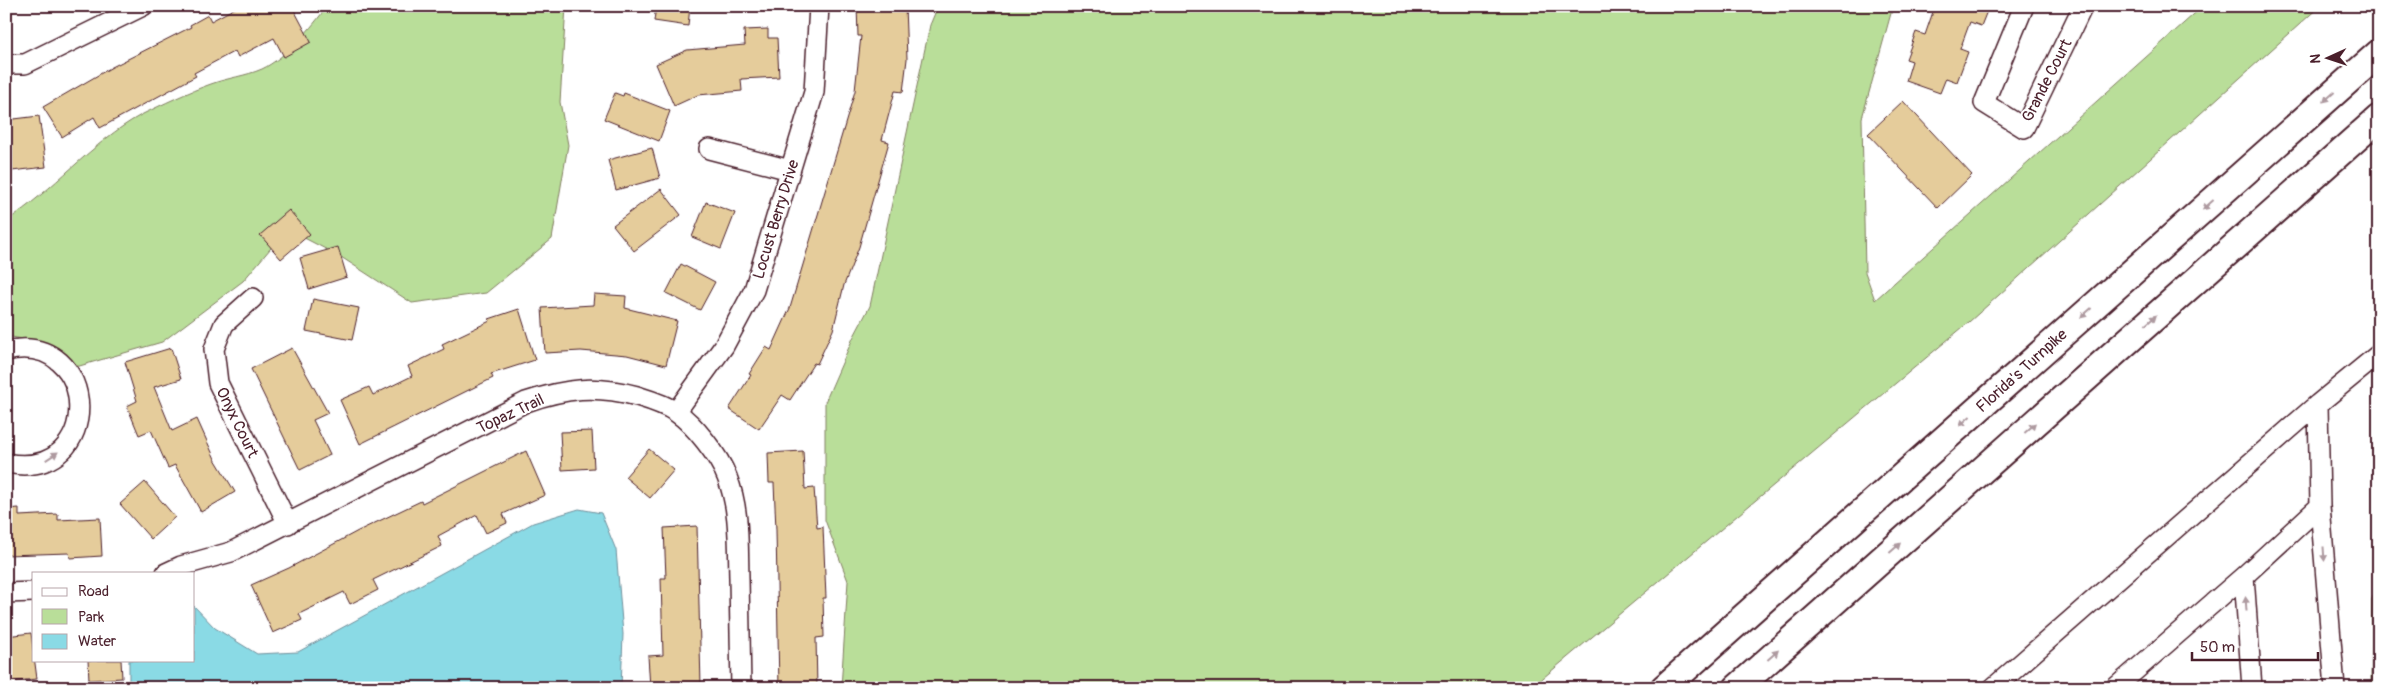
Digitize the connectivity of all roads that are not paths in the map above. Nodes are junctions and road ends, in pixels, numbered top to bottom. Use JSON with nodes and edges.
{"nodes":[{"id":1,"x":143,"y":6,"type":"edge"},
{"id":2,"x":819,"y":6,"type":"edge"},
{"id":3,"x":2024,"y":6,"type":"edge"},
{"id":4,"x":2083,"y":6,"type":"edge"},
{"id":5,"x":2379,"y":53,"type":"edge"},
{"id":6,"x":6,"y":64,"type":"edge"},
{"id":7,"x":2379,"y":118,"type":"edge"},
{"id":8,"x":709,"y":149,"type":"dead end"},
{"id":9,"x":790,"y":170,"type":"junction"},
{"id":10,"x":253,"y":298,"type":"dead end"},
{"id":11,"x":6,"y":351,"type":"edge"},
{"id":12,"x":2379,"y":354,"type":"edge"},
{"id":13,"x":2318,"y":404,"type":"junction"},
{"id":14,"x":676,"y":412,"type":"junction"},
{"id":15,"x":6,"y":463,"type":"edge"},
{"id":16,"x":2320,"y":506,"type":"junction"},
{"id":17,"x":288,"y":524,"type":"junction"},
{"id":18,"x":168,"y":572,"type":"edge"},
{"id":19,"x":2244,"y":576,"type":"junction"},
{"id":20,"x":32,"y":592,"type":"edge"},
{"id":21,"x":6,"y":593,"type":"edge"},
{"id":22,"x":741,"y":688,"type":"edge"},
{"id":23,"x":1664,"y":688,"type":"edge"},
{"id":24,"x":1737,"y":688,"type":"edge"},
{"id":25,"x":1993,"y":688,"type":"edge"},
{"id":26,"x":2115,"y":688,"type":"edge"},
{"id":27,"x":2252,"y":688,"type":"edge"},
{"id":28,"x":2334,"y":688,"type":"edge"}],
"edges":[{"from":1,"to":6,"type":"street"},
{"from":2,"to":9,"type":"street","name":"Locust Berry Drive"},
{"from":3,"to":4,"type":"street","name":"Grande Court"},
{"from":5,"to":23,"type":"highway","name":"Florida's Turnpike","one_way":true},
{"from":24,"to":7,"type":"highway","one_way":true},
{"from":8,"to":9,"type":"street"},
{"from":9,"to":14,"type":"street","name":"Locust Berry Drive"},
{"from":10,"to":17,"type":"street","name":"Onyx Court"},
{"from":15,"to":11,"type":"street","one_way":true},
{"from":12,"to":13,"type":"street"},
{"from":13,"to":16,"type":"street"},
{"from":13,"to":25,"type":"street"},
{"from":14,"to":17,"type":"street","name":"Topaz Trail"},
{"from":14,"to":22,"type":"street","name":"Topaz Trail"},
{"from":16,"to":19,"type":"street"},
{"from":16,"to":28,"type":"street","one_way":true},
{"from":17,"to":18,"type":"street","name":"Topaz Trail"},
{"from":19,"to":26,"type":"street"},
{"from":27,"to":19,"type":"street","one_way":true},
{"from":20,"to":21,"type":"street"}]}
